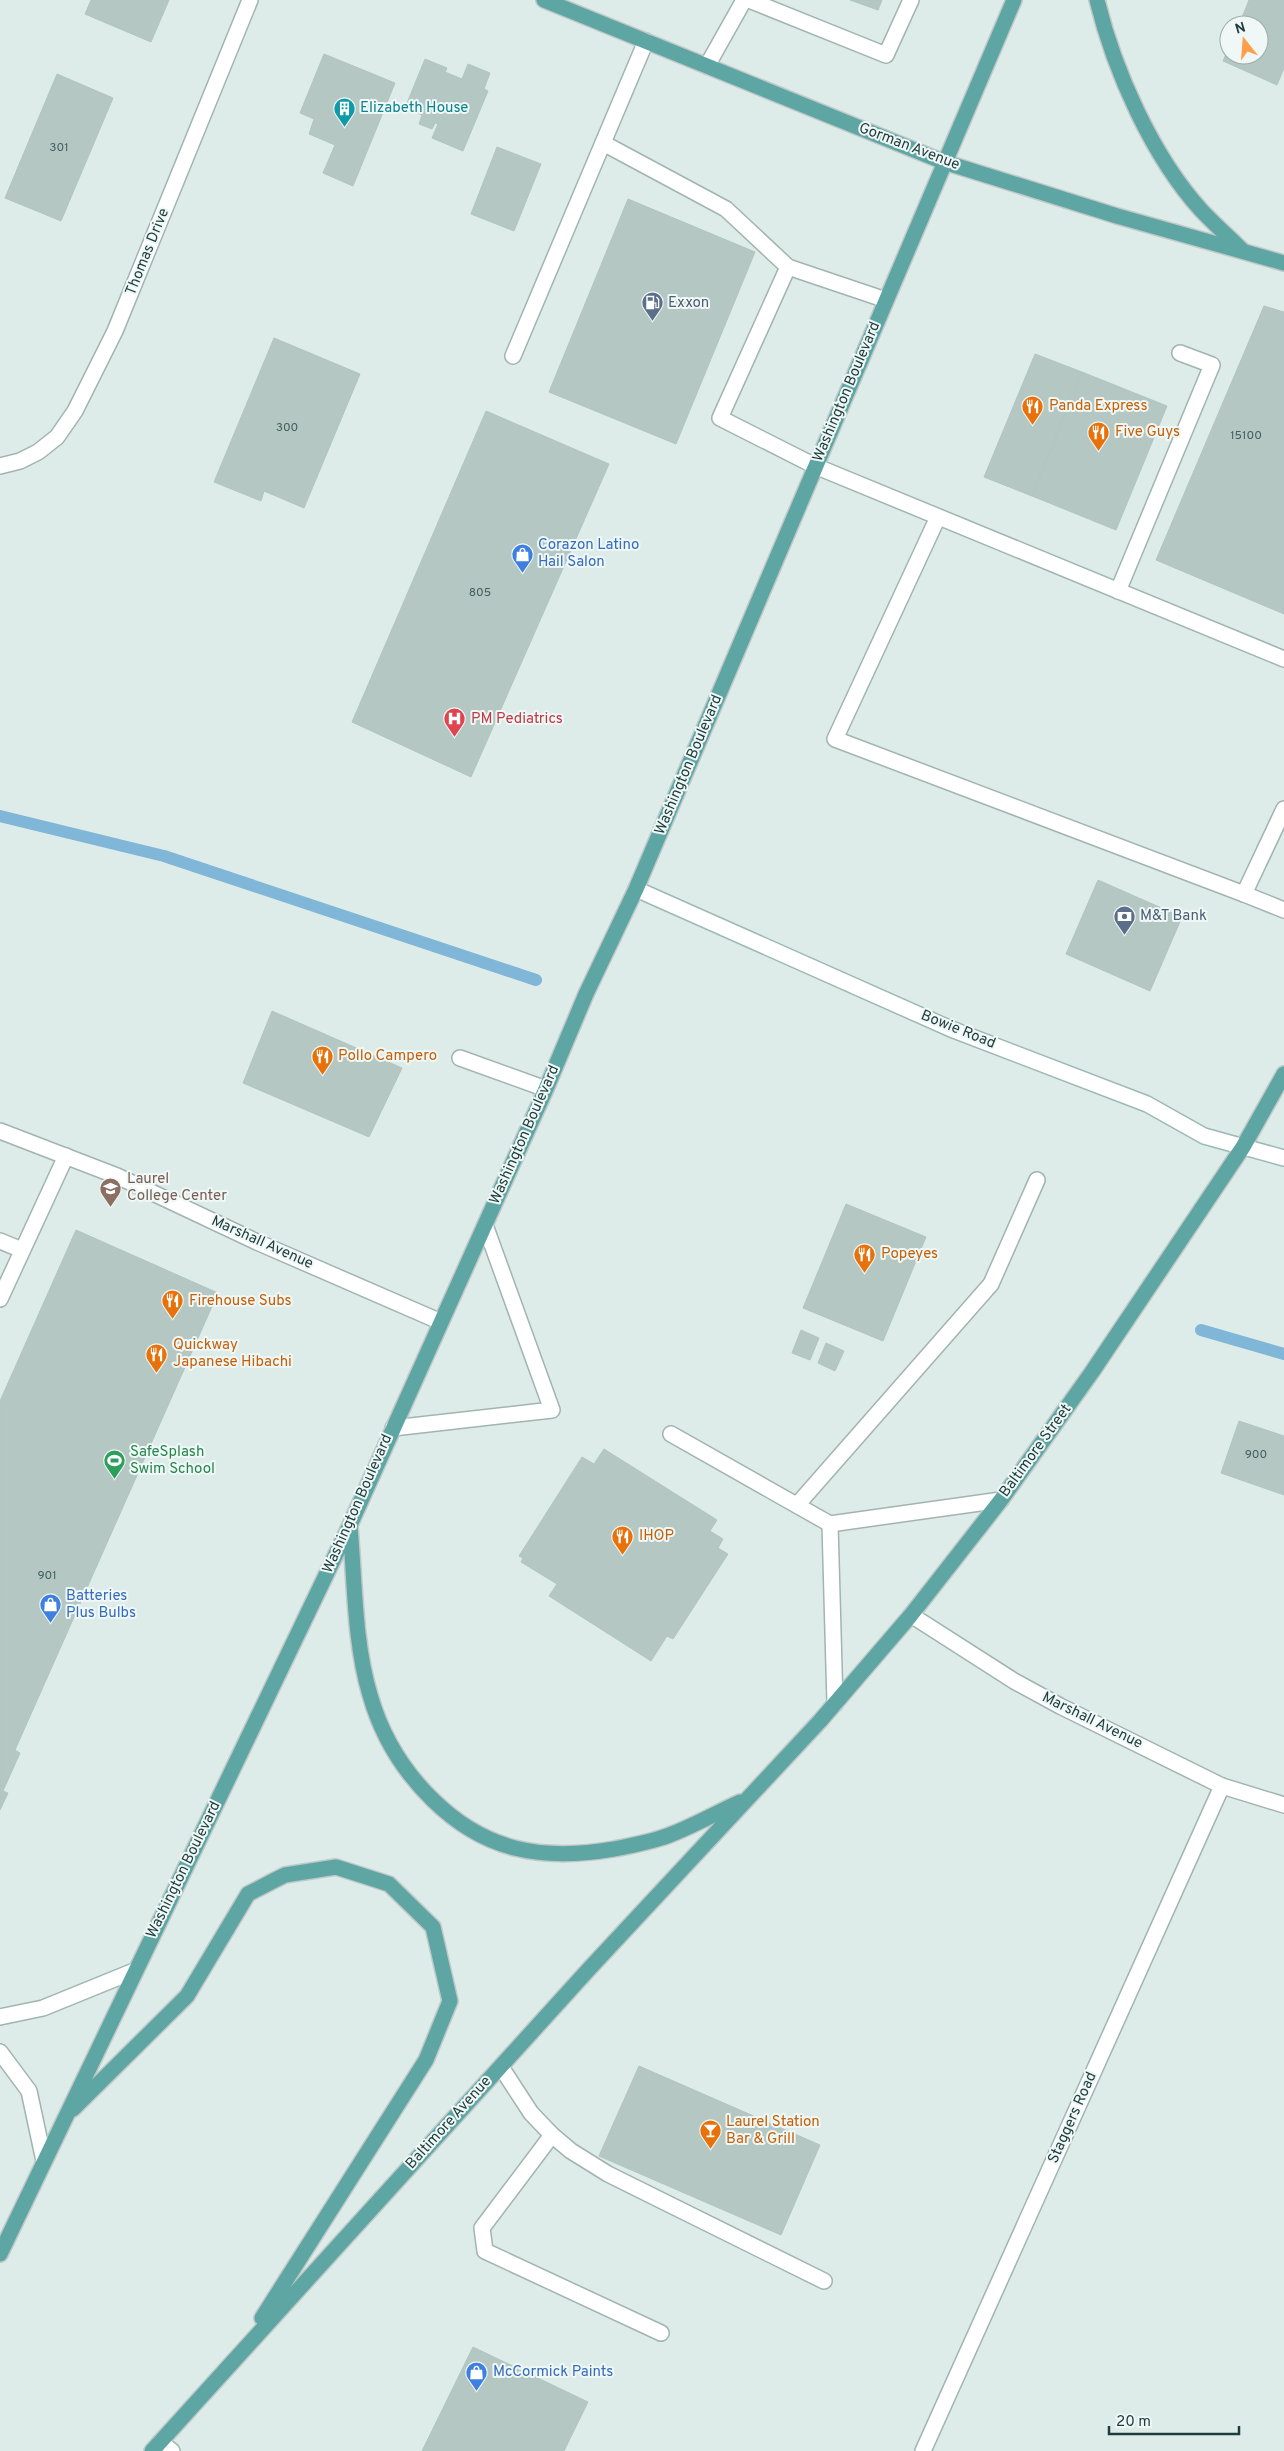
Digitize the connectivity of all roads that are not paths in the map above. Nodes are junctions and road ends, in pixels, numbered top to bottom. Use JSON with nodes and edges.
{"nodes":[{"id":1,"x":250,"y":0,"type":"edge"},
{"id":2,"x":544,"y":0,"type":"edge"},
{"id":3,"x":744,"y":0,"type":"edge"},
{"id":4,"x":749,"y":0,"type":"edge"},
{"id":5,"x":911,"y":0,"type":"edge"},
{"id":6,"x":1014,"y":0,"type":"edge"},
{"id":7,"x":1097,"y":0,"type":"edge"},
{"id":8,"x":646,"y":41,"type":"junction"},
{"id":9,"x":707,"y":66,"type":"junction"},
{"id":10,"x":603,"y":143,"type":"junction"},
{"id":11,"x":944,"y":162,"type":"junction"},
{"id":12,"x":1244,"y":251,"type":"junction"},
{"id":13,"x":1284,"y":263,"type":"edge"},
{"id":14,"x":788,"y":267,"type":"junction"},
{"id":15,"x":886,"y":300,"type":"junction"},
{"id":16,"x":1180,"y":353,"type":"dead end"},
{"id":17,"x":513,"y":356,"type":"dead end"},
{"id":18,"x":0,"y":466,"type":"edge"},
{"id":19,"x":815,"y":466,"type":"junction"},
{"id":20,"x":938,"y":517,"type":"junction"},
{"id":21,"x":1118,"y":591,"type":"junction"},
{"id":22,"x":1284,"y":659,"type":"edge"},
{"id":23,"x":1284,"y":809,"type":"edge"},
{"id":24,"x":636,"y":889,"type":"junction"},
{"id":25,"x":1244,"y":894,"type":"junction"},
{"id":26,"x":1284,"y":910,"type":"edge"},
{"id":27,"x":460,"y":1058,"type":"dead end"},
{"id":28,"x":1284,"y":1074,"type":"edge"},
{"id":29,"x":546,"y":1089,"type":"junction"},
{"id":30,"x":0,"y":1131,"type":"edge"},
{"id":31,"x":1243,"y":1147,"type":"junction"},
{"id":32,"x":66,"y":1156,"type":"junction"},
{"id":33,"x":1284,"y":1158,"type":"edge"},
{"id":34,"x":1037,"y":1180,"type":"dead end"},
{"id":35,"x":485,"y":1225,"type":"junction"},
{"id":36,"x":0,"y":1241,"type":"edge"},
{"id":37,"x":22,"y":1250,"type":"junction"},
{"id":38,"x":0,"y":1299,"type":"edge"},
{"id":39,"x":441,"y":1322,"type":"junction"},
{"id":40,"x":393,"y":1428,"type":"junction"},
{"id":41,"x":670,"y":1434,"type":"dead end"},
{"id":42,"x":1001,"y":1500,"type":"junction"},
{"id":43,"x":797,"y":1505,"type":"junction"},
{"id":44,"x":830,"y":1524,"type":"junction"},
{"id":45,"x":350,"y":1525,"type":"junction"},
{"id":46,"x":912,"y":1615,"type":"junction"},
{"id":47,"x":835,"y":1704,"type":"junction"},
{"id":48,"x":1222,"y":1786,"type":"junction"},
{"id":49,"x":748,"y":1798,"type":"junction"},
{"id":50,"x":1284,"y":1806,"type":"edge"},
{"id":51,"x":134,"y":1971,"type":"junction"},
{"id":52,"x":0,"y":2017,"type":"edge"},
{"id":53,"x":0,"y":2052,"type":"edge"},
{"id":54,"x":501,"y":2067,"type":"junction"},
{"id":55,"x":64,"y":2118,"type":"junction"},
{"id":56,"x":552,"y":2135,"type":"junction"},
{"id":57,"x":44,"y":2161,"type":"junction"},
{"id":58,"x":0,"y":2254,"type":"edge"},
{"id":59,"x":824,"y":2281,"type":"dead end"},
{"id":60,"x":661,"y":2333,"type":"dead end"},
{"id":61,"x":240,"y":2353,"type":"junction"},
{"id":62,"x":156,"y":2446,"type":"edge"},
{"id":63,"x":145,"y":2451,"type":"edge"},
{"id":64,"x":172,"y":2451,"type":"edge"},
{"id":65,"x":923,"y":2451,"type":"edge"}],
"edges":[{"from":1,"to":18,"type":"street","name":"Thomas Drive"},
{"from":2,"to":8,"type":"main road","name":"Gorman Avenue"},
{"from":3,"to":9,"type":"street"},
{"from":4,"to":5,"type":"street"},
{"from":6,"to":11,"type":"main road","name":"Washington Boulevard"},
{"from":7,"to":12,"type":"main road"},
{"from":8,"to":9,"type":"main road","name":"Gorman Avenue"},
{"from":8,"to":10,"type":"street"},
{"from":9,"to":11,"type":"main road","name":"Gorman Avenue"},
{"from":10,"to":14,"type":"street"},
{"from":10,"to":17,"type":"street"},
{"from":11,"to":12,"type":"main road","name":"Gorman Avenue"},
{"from":11,"to":15,"type":"main road","name":"Washington Boulevard"},
{"from":12,"to":13,"type":"main road","name":"Gorman Avenue"},
{"from":14,"to":15,"type":"street"},
{"from":14,"to":19,"type":"street"},
{"from":15,"to":19,"type":"main road","name":"Washington Boulevard"},
{"from":16,"to":21,"type":"street"},
{"from":19,"to":20,"type":"street"},
{"from":19,"to":24,"type":"main road","name":"Washington Boulevard"},
{"from":20,"to":21,"type":"street"},
{"from":20,"to":25,"type":"street"},
{"from":21,"to":22,"type":"street"},
{"from":23,"to":25,"type":"street"},
{"from":24,"to":29,"type":"main road","name":"Washington Boulevard"},
{"from":24,"to":31,"type":"street","name":"Bowie Road"},
{"from":25,"to":26,"type":"street"},
{"from":27,"to":29,"type":"street"},
{"from":28,"to":31,"type":"main road","name":"Baltimore Street"},
{"from":29,"to":35,"type":"main road","name":"Washington Boulevard"},
{"from":30,"to":32,"type":"street","name":"Marshall Avenue"},
{"from":31,"to":33,"type":"street","name":"Bowie Road"},
{"from":31,"to":42,"type":"main road","name":"Baltimore Street"},
{"from":32,"to":37,"type":"street"},
{"from":32,"to":39,"type":"street","name":"Marshall Avenue"},
{"from":34,"to":43,"type":"street"},
{"from":35,"to":39,"type":"main road","name":"Washington Boulevard"},
{"from":35,"to":40,"type":"street"},
{"from":36,"to":37,"type":"street"},
{"from":37,"to":38,"type":"street"},
{"from":39,"to":40,"type":"main road","name":"Washington Boulevard"},
{"from":40,"to":45,"type":"main road","name":"Washington Boulevard"},
{"from":41,"to":43,"type":"street"},
{"from":42,"to":44,"type":"street"},
{"from":42,"to":46,"type":"main road","name":"Baltimore Street"},
{"from":43,"to":44,"type":"street"},
{"from":44,"to":47,"type":"street"},
{"from":45,"to":49,"type":"main road"},
{"from":45,"to":51,"type":"main road","name":"Washington Boulevard"},
{"from":46,"to":47,"type":"main road","name":"Baltimore Street"},
{"from":46,"to":48,"type":"street","name":"Marshall Avenue"},
{"from":47,"to":49,"type":"main road","name":"Baltimore Street"},
{"from":48,"to":50,"type":"street","name":"Marshall Avenue"},
{"from":48,"to":65,"type":"street","name":"Staggers Road"},
{"from":49,"to":54,"type":"main road","name":"Baltimore Avenue"},
{"from":51,"to":52,"type":"street"},
{"from":51,"to":55,"type":"main road","name":"Washington Boulevard"},
{"from":53,"to":57,"type":"street"},
{"from":54,"to":56,"type":"street"},
{"from":54,"to":61,"type":"main road","name":"Baltimore Avenue"},
{"from":55,"to":57,"type":"main road","name":"Washington Boulevard"},
{"from":55,"to":61,"type":"main road"},
{"from":56,"to":59,"type":"street"},
{"from":56,"to":60,"type":"street"},
{"from":57,"to":58,"type":"main road","name":"Washington Boulevard"},
{"from":61,"to":62,"type":"main road","name":"Baltimore Avenue"},
{"from":62,"to":63,"type":"main road","name":"Baltimore Avenue"},
{"from":62,"to":64,"type":"street"}]}
